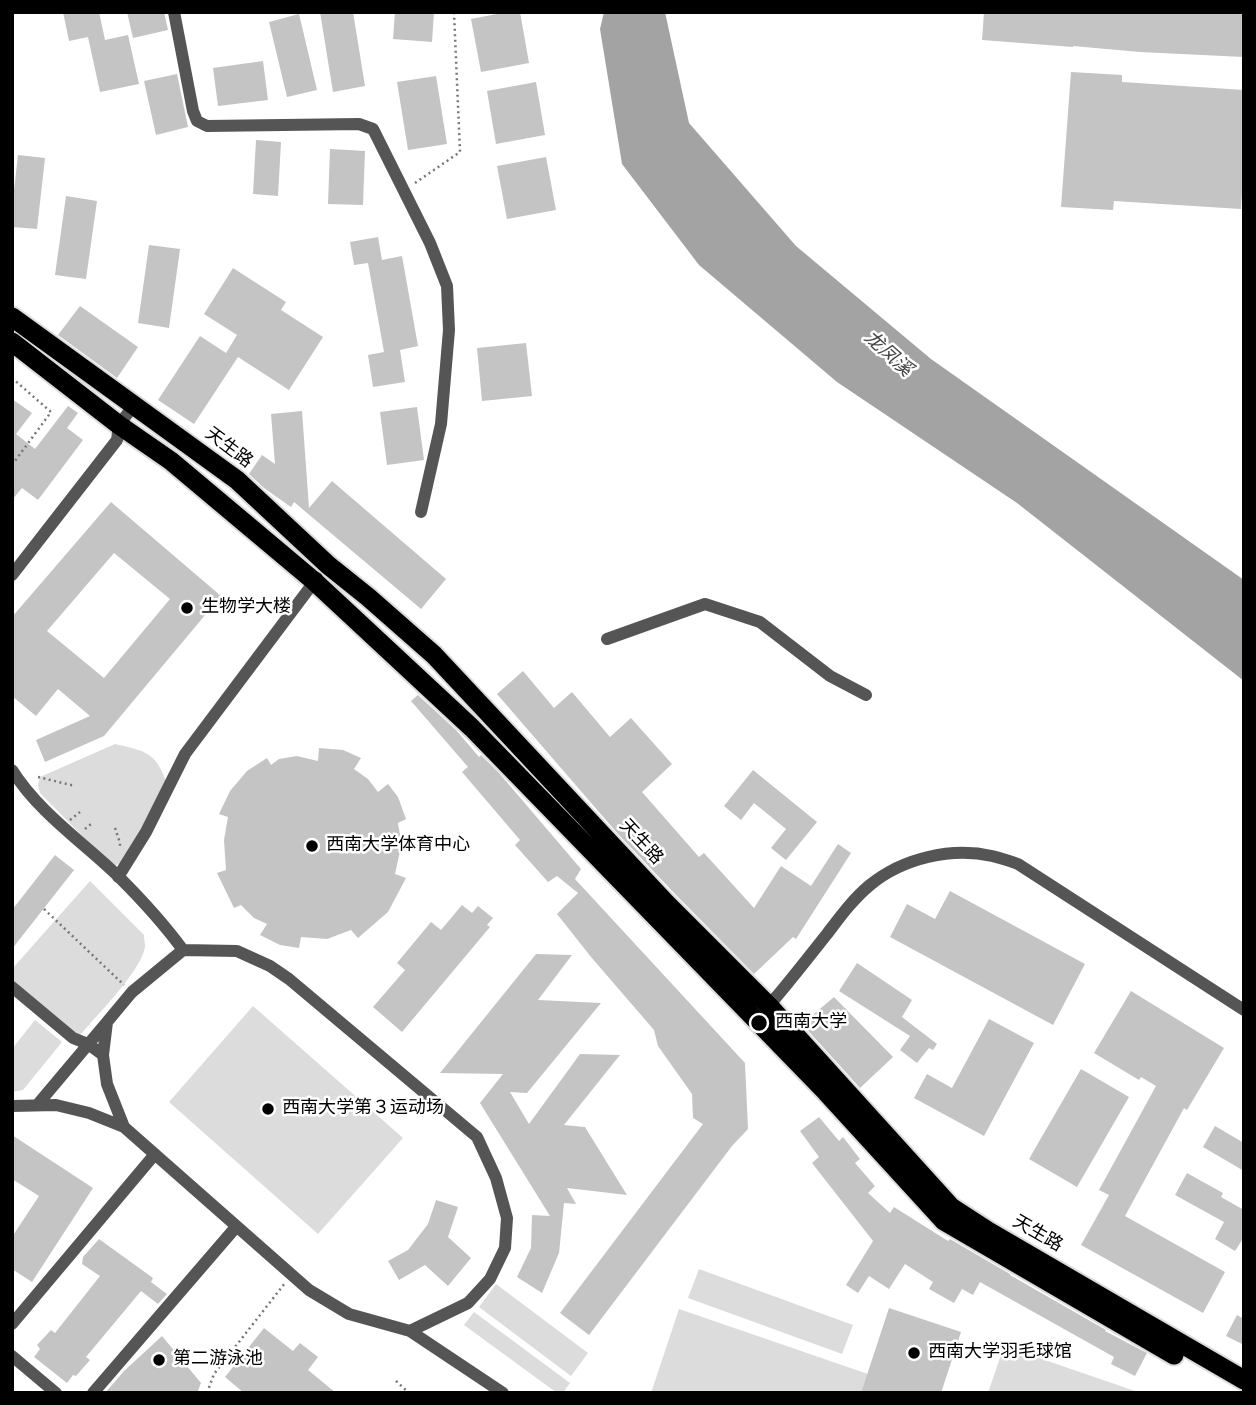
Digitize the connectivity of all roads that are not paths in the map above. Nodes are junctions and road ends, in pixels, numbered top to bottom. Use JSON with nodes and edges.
{"nodes":[{"id":1,"x":174,"y":12,"type":"edge"},
{"id":2,"x":12,"y":317,"type":"edge"},
{"id":3,"x":12,"y":342,"type":"edge"},
{"id":4,"x":134,"y":405,"type":"junction"},
{"id":5,"x":119,"y":425,"type":"junction"},
{"id":6,"x":421,"y":512,"type":"dead end"},
{"id":7,"x":328,"y":565,"type":"junction"},
{"id":8,"x":12,"y":575,"type":"edge"},
{"id":9,"x":314,"y":581,"type":"junction"},
{"id":10,"x":607,"y":639,"type":"dead end"},
{"id":11,"x":866,"y":695,"type":"dead end"},
{"id":12,"x":12,"y":770,"type":"edge"},
{"id":13,"x":17,"y":786,"type":"edge"},
{"id":14,"x":12,"y":797,"type":"edge"},
{"id":15,"x":115,"y":873,"type":"junction"},
{"id":16,"x":183,"y":950,"type":"junction"},
{"id":17,"x":12,"y":986,"type":"edge"},
{"id":18,"x":1244,"y":1010,"type":"edge"},
{"id":19,"x":762,"y":1013,"type":"junction"},
{"id":20,"x":107,"y":1022,"type":"junction"},
{"id":21,"x":88,"y":1044,"type":"junction"},
{"id":22,"x":103,"y":1055,"type":"junction"},
{"id":23,"x":38,"y":1104,"type":"junction"},
{"id":24,"x":12,"y":1106,"type":"edge"},
{"id":25,"x":124,"y":1127,"type":"junction"},
{"id":26,"x":155,"y":1154,"type":"junction"},
{"id":27,"x":236,"y":1227,"type":"junction"},
{"id":28,"x":12,"y":1324,"type":"edge"},
{"id":29,"x":410,"y":1331,"type":"junction"},
{"id":30,"x":12,"y":1356,"type":"edge"},
{"id":31,"x":1244,"y":1380,"type":"edge"},
{"id":32,"x":57,"y":1393,"type":"edge"},
{"id":33,"x":93,"y":1393,"type":"edge"},
{"id":34,"x":503,"y":1393,"type":"edge"},
{"id":35,"x":1239,"y":1393,"type":"edge"}],
"edges":[{"from":1,"to":6,"type":"street"},
{"from":2,"to":4,"type":"highway","name":"天生路"},
{"from":3,"to":5,"type":"highway","name":"天生路"},
{"from":4,"to":5,"type":"street"},
{"from":4,"to":7,"type":"highway","name":"天生路"},
{"from":5,"to":8,"type":"street"},
{"from":5,"to":9,"type":"highway","name":"天生路"},
{"from":7,"to":9,"type":"street"},
{"from":7,"to":19,"type":"highway","name":"天生路"},
{"from":9,"to":15,"type":"street"},
{"from":9,"to":19,"type":"highway","name":"天生路"},
{"from":10,"to":11,"type":"street"},
{"from":12,"to":13,"type":"street"},
{"from":13,"to":14,"type":"street"},
{"from":13,"to":15,"type":"street"},
{"from":15,"to":16,"type":"street"},
{"from":16,"to":20,"type":"street"},
{"from":16,"to":29,"type":"street"},
{"from":17,"to":21,"type":"street"},
{"from":18,"to":19,"type":"street"},
{"from":19,"to":31,"type":"highway","name":"天生路"},
{"from":19,"to":35,"type":"highway","name":"天生路"},
{"from":20,"to":21,"type":"street"},
{"from":20,"to":22,"type":"street"},
{"from":21,"to":22,"type":"street"},
{"from":21,"to":23,"type":"street"},
{"from":22,"to":25,"type":"street"},
{"from":23,"to":24,"type":"street"},
{"from":23,"to":25,"type":"street"},
{"from":25,"to":26,"type":"street"},
{"from":26,"to":27,"type":"street"},
{"from":26,"to":28,"type":"street"},
{"from":27,"to":29,"type":"street"},
{"from":27,"to":33,"type":"street"},
{"from":29,"to":34,"type":"street"},
{"from":30,"to":32,"type":"street"}]}
